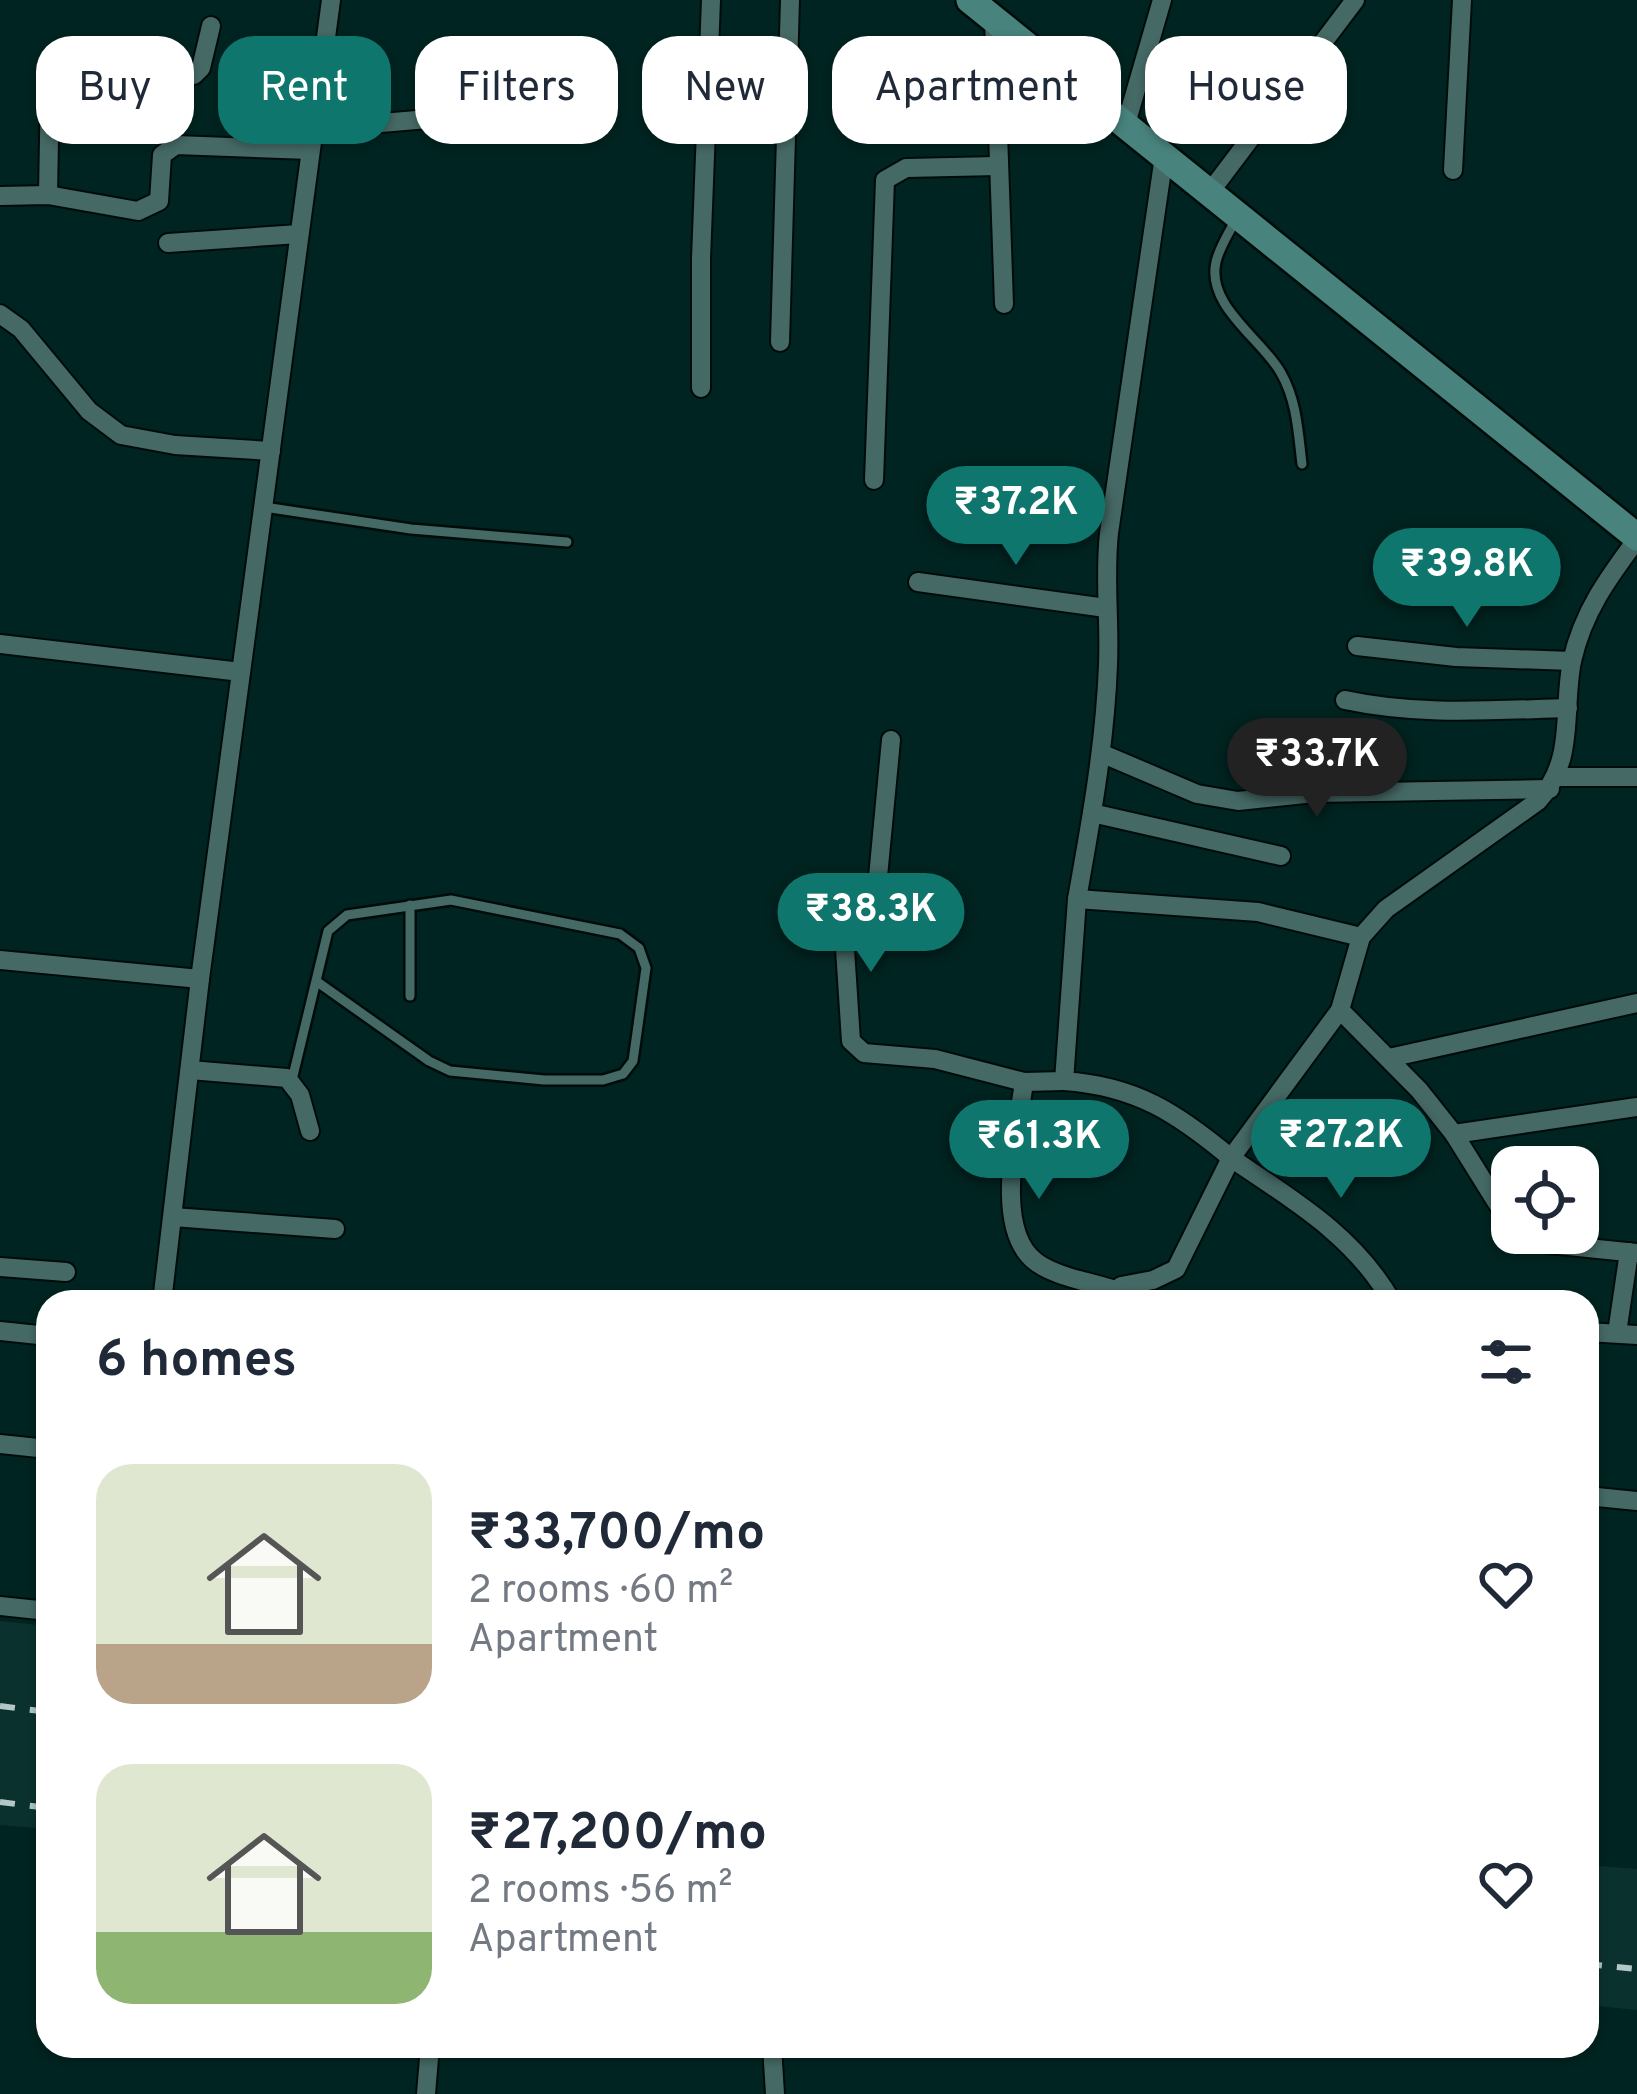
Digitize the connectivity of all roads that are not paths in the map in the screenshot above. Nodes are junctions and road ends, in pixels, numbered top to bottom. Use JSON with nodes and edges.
{"nodes":[{"id":1,"x":331,"y":0,"type":"edge"},
{"id":2,"x":711,"y":0,"type":"edge"},
{"id":3,"x":790,"y":0,"type":"edge"},
{"id":4,"x":970,"y":0,"type":"edge"},
{"id":5,"x":1162,"y":0,"type":"edge"},
{"id":6,"x":1355,"y":0,"type":"edge"},
{"id":7,"x":1462,"y":0,"type":"edge"},
{"id":8,"x":994,"y":19,"type":"junction"},
{"id":9,"x":211,"y":26,"type":"dead end"},
{"id":10,"x":325,"y":36,"type":"edge"},
{"id":11,"x":1126,"y":124,"type":"junction"},
{"id":12,"x":310,"y":144,"type":"edge"},
{"id":13,"x":309,"y":150,"type":"junction"},
{"id":14,"x":1164,"y":156,"type":"junction"},
{"id":15,"x":998,"y":166,"type":"junction"},
{"id":16,"x":1453,"y":170,"type":"dead end"},
{"id":17,"x":1210,"y":192,"type":"junction"},
{"id":18,"x":48,"y":195,"type":"junction"},
{"id":19,"x":0,"y":196,"type":"edge"},
{"id":20,"x":1238,"y":214,"type":"junction"},
{"id":21,"x":299,"y":234,"type":"junction"},
{"id":22,"x":168,"y":243,"type":"dead end"},
{"id":23,"x":1004,"y":304,"type":"dead end"},
{"id":24,"x":0,"y":314,"type":"edge"},
{"id":25,"x":780,"y":341,"type":"dead end"},
{"id":26,"x":701,"y":388,"type":"dead end"},
{"id":27,"x":271,"y":451,"type":"junction"},
{"id":28,"x":1302,"y":464,"type":"dead end"},
{"id":29,"x":874,"y":480,"type":"dead end"},
{"id":30,"x":264,"y":507,"type":"junction"},
{"id":31,"x":1637,"y":538,"type":"edge"},
{"id":32,"x":567,"y":542,"type":"dead end"},
{"id":33,"x":918,"y":582,"type":"dead end"},
{"id":34,"x":1106,"y":608,"type":"junction"},
{"id":35,"x":0,"y":644,"type":"edge"},
{"id":36,"x":1358,"y":646,"type":"dead end"},
{"id":37,"x":1572,"y":661,"type":"junction"},
{"id":38,"x":241,"y":672,"type":"junction"},
{"id":39,"x":1345,"y":700,"type":"dead end"},
{"id":40,"x":1568,"y":708,"type":"junction"},
{"id":41,"x":891,"y":740,"type":"dead end"},
{"id":42,"x":1102,"y":754,"type":"junction"},
{"id":43,"x":1637,"y":776,"type":"edge"},
{"id":44,"x":1553,"y":783,"type":"junction"},
{"id":45,"x":1092,"y":813,"type":"junction"},
{"id":46,"x":1281,"y":856,"type":"dead end"},
{"id":47,"x":1077,"y":899,"type":"junction"},
{"id":48,"x":410,"y":905,"type":"junction"},
{"id":49,"x":1361,"y":937,"type":"junction"},
{"id":50,"x":0,"y":960,"type":"edge"},
{"id":51,"x":200,"y":979,"type":"junction"},
{"id":52,"x":316,"y":981,"type":"junction"},
{"id":53,"x":410,"y":996,"type":"dead end"},
{"id":54,"x":1637,"y":1003,"type":"edge"},
{"id":55,"x":1340,"y":1010,"type":"junction"},
{"id":56,"x":1389,"y":1058,"type":"junction"},
{"id":57,"x":190,"y":1070,"type":"junction"},
{"id":58,"x":292,"y":1081,"type":"junction"},
{"id":59,"x":1064,"y":1081,"type":"junction"},
{"id":60,"x":1024,"y":1082,"type":"junction"},
{"id":61,"x":1637,"y":1107,"type":"edge"},
{"id":62,"x":310,"y":1131,"type":"dead end"},
{"id":63,"x":1454,"y":1135,"type":"junction"},
{"id":64,"x":1232,"y":1158,"type":"junction"},
{"id":65,"x":1491,"y":1193,"type":"edge"},
{"id":66,"x":173,"y":1217,"type":"junction"},
{"id":67,"x":335,"y":1229,"type":"dead end"},
{"id":68,"x":1599,"y":1249,"type":"edge"},
{"id":69,"x":1633,"y":1252,"type":"edge"},
{"id":70,"x":0,"y":1267,"type":"edge"},
{"id":71,"x":66,"y":1272,"type":"dead end"},
{"id":72,"x":164,"y":1290,"type":"edge"},
{"id":73,"x":1099,"y":1290,"type":"edge"},
{"id":74,"x":1128,"y":1290,"type":"edge"},
{"id":75,"x":1385,"y":1290,"type":"edge"},
{"id":76,"x":0,"y":1331,"type":"edge"},
{"id":77,"x":1627,"y":1334,"type":"edge"},
{"id":78,"x":36,"y":1335,"type":"edge"},
{"id":79,"x":0,"y":1444,"type":"edge"},
{"id":80,"x":36,"y":1448,"type":"edge"},
{"id":81,"x":1599,"y":1497,"type":"edge"},
{"id":82,"x":1637,"y":1501,"type":"edge"},
{"id":83,"x":0,"y":1606,"type":"edge"},
{"id":84,"x":36,"y":1610,"type":"edge"},
{"id":85,"x":429,"y":2058,"type":"edge"},
{"id":86,"x":773,"y":2058,"type":"edge"},
{"id":87,"x":426,"y":2094,"type":"edge"},
{"id":88,"x":775,"y":2094,"type":"edge"}],
"edges":[{"from":1,"to":10,"type":"street"},
{"from":2,"to":26,"type":"street"},
{"from":3,"to":25,"type":"street"},
{"from":4,"to":8,"type":"street"},
{"from":5,"to":11,"type":"street"},
{"from":6,"to":17,"type":"street"},
{"from":7,"to":16,"type":"street"},
{"from":8,"to":11,"type":"street"},
{"from":8,"to":15,"type":"street"},
{"from":9,"to":18,"type":"street"},
{"from":11,"to":14,"type":"street"},
{"from":12,"to":13,"type":"street"},
{"from":13,"to":18,"type":"street"},
{"from":13,"to":21,"type":"street"},
{"from":14,"to":17,"type":"street"},
{"from":14,"to":34,"type":"street"},
{"from":15,"to":23,"type":"street"},
{"from":15,"to":29,"type":"street"},
{"from":17,"to":20,"type":"street"},
{"from":18,"to":19,"type":"street"},
{"from":20,"to":28,"type":"lane"},
{"from":20,"to":31,"type":"street"},
{"from":21,"to":22,"type":"street"},
{"from":21,"to":27,"type":"street"},
{"from":24,"to":27,"type":"street"},
{"from":27,"to":30,"type":"street"},
{"from":30,"to":32,"type":"lane"},
{"from":30,"to":38,"type":"street"},
{"from":31,"to":37,"type":"street"},
{"from":33,"to":34,"type":"street"},
{"from":34,"to":42,"type":"street"},
{"from":35,"to":38,"type":"street"},
{"from":36,"to":37,"type":"street"},
{"from":37,"to":40,"type":"street"},
{"from":38,"to":51,"type":"street"},
{"from":39,"to":40,"type":"street"},
{"from":40,"to":44,"type":"street"},
{"from":41,"to":60,"type":"street"},
{"from":42,"to":44,"type":"street"},
{"from":42,"to":45,"type":"street"},
{"from":43,"to":44,"type":"street"},
{"from":44,"to":49,"type":"street"},
{"from":45,"to":46,"type":"street"},
{"from":45,"to":47,"type":"street"},
{"from":47,"to":49,"type":"street"},
{"from":47,"to":59,"type":"street"},
{"from":48,"to":52,"type":"lane"},
{"from":48,"to":52,"type":"lane"},
{"from":48,"to":53,"type":"lane"},
{"from":49,"to":55,"type":"street"},
{"from":50,"to":51,"type":"street"},
{"from":51,"to":57,"type":"street"},
{"from":52,"to":58,"type":"lane"},
{"from":54,"to":56,"type":"street"},
{"from":55,"to":56,"type":"street"},
{"from":55,"to":64,"type":"street"},
{"from":56,"to":63,"type":"street"},
{"from":57,"to":58,"type":"street"},
{"from":57,"to":66,"type":"street"},
{"from":58,"to":62,"type":"street"},
{"from":59,"to":60,"type":"street"},
{"from":59,"to":64,"type":"street"},
{"from":60,"to":73,"type":"street"},
{"from":61,"to":63,"type":"street"},
{"from":63,"to":65,"type":"street"},
{"from":64,"to":74,"type":"street"},
{"from":64,"to":75,"type":"street"},
{"from":66,"to":67,"type":"street"},
{"from":66,"to":72,"type":"street"},
{"from":68,"to":69,"type":"street"},
{"from":69,"to":77,"type":"street"},
{"from":70,"to":71,"type":"street"},
{"from":76,"to":78,"type":"street"},
{"from":79,"to":80,"type":"street"},
{"from":81,"to":82,"type":"street"},
{"from":83,"to":84,"type":"street"},
{"from":85,"to":87,"type":"street"},
{"from":86,"to":88,"type":"street"}]}
